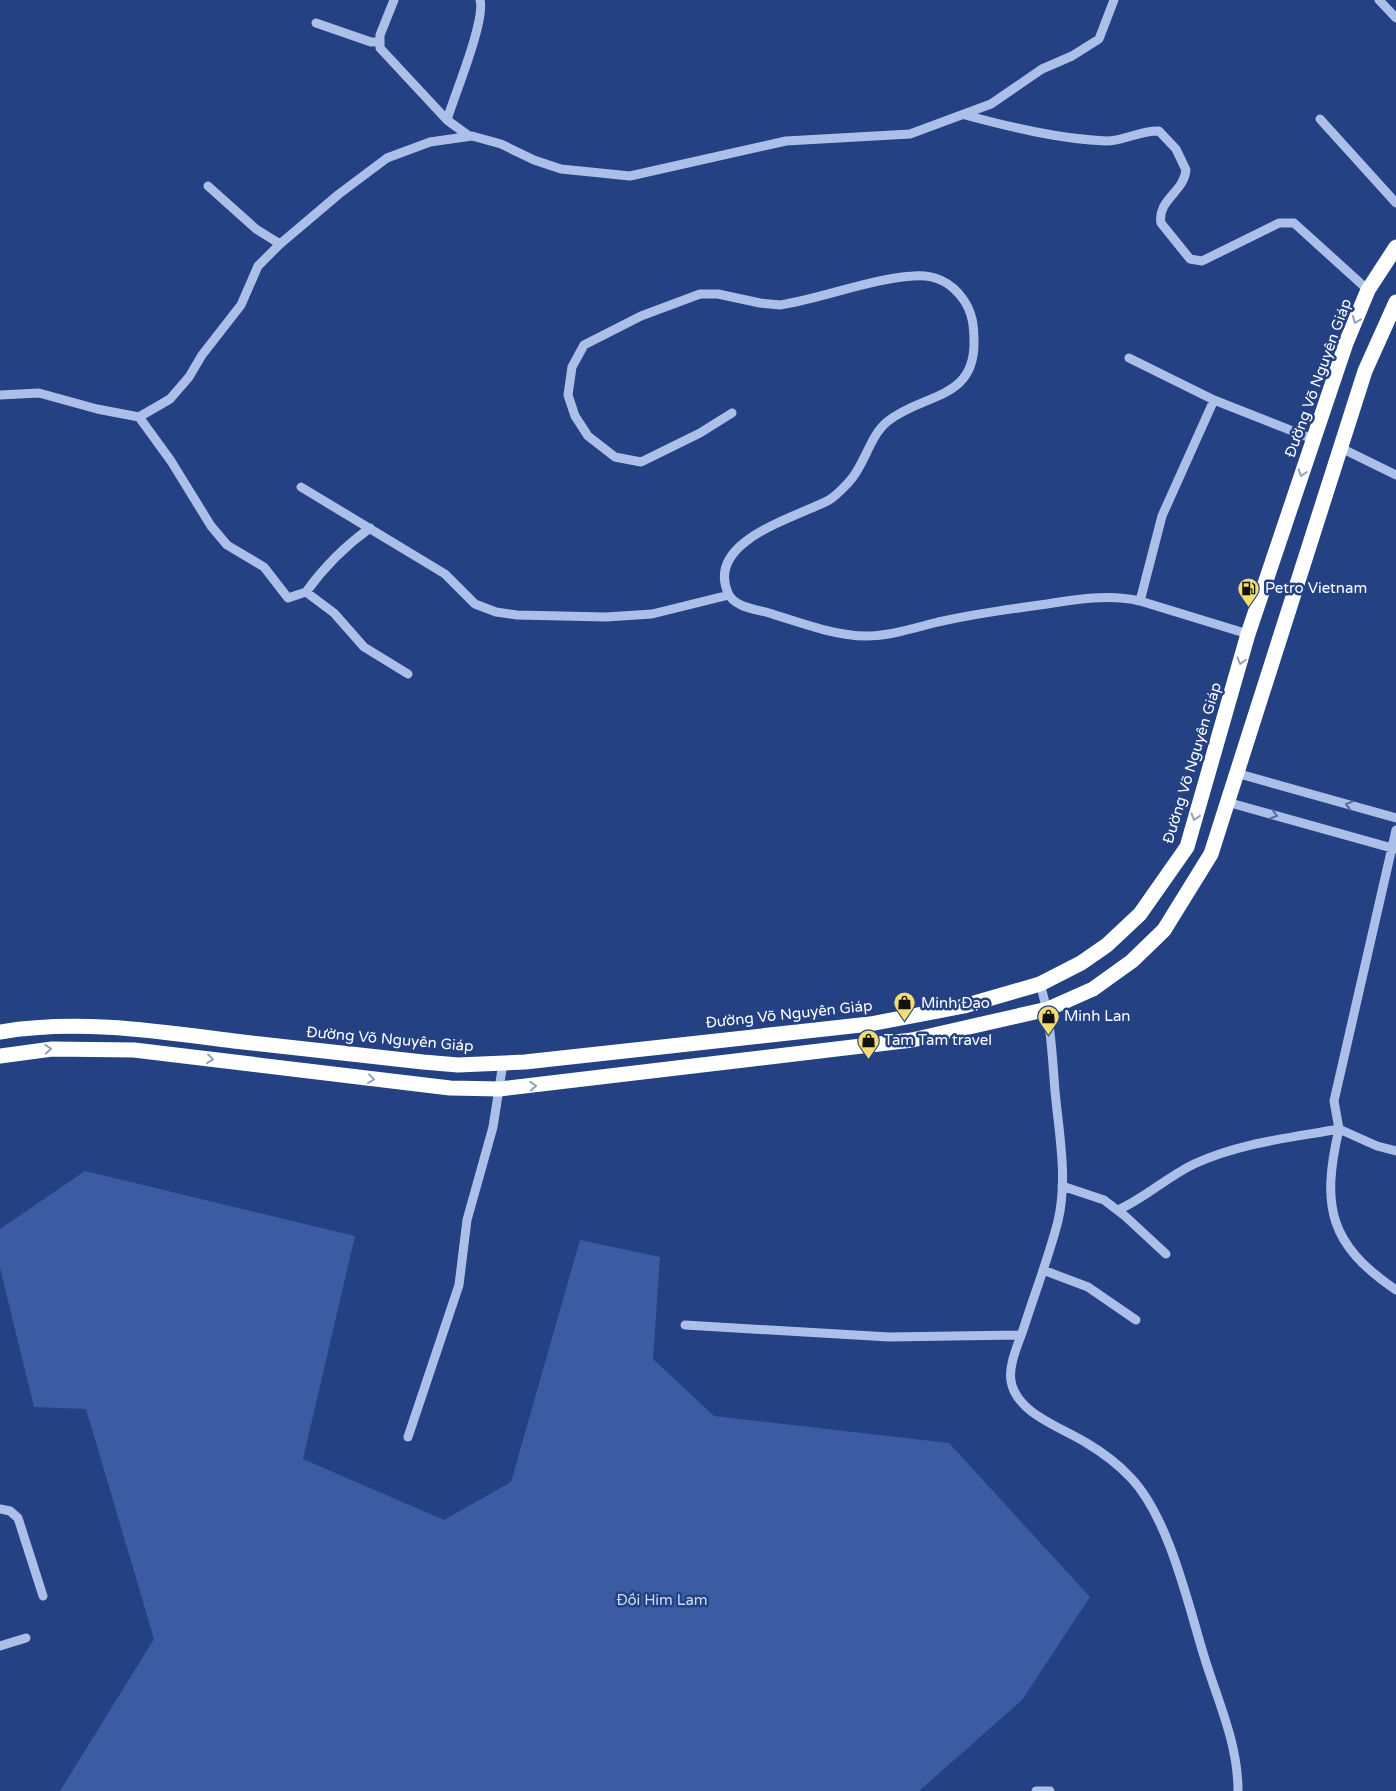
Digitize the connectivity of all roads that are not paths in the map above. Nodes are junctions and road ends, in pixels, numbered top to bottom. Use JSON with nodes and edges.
{"nodes":[{"id":1,"x":394,"y":0,"type":"edge"},
{"id":2,"x":480,"y":0,"type":"edge"},
{"id":3,"x":1114,"y":0,"type":"edge"},
{"id":4,"x":1378,"y":0,"type":"edge"},
{"id":5,"x":1396,"y":18,"type":"edge"},
{"id":6,"x":316,"y":23,"type":"dead end"},
{"id":7,"x":380,"y":42,"type":"junction"},
{"id":8,"x":965,"y":115,"type":"junction"},
{"id":9,"x":1320,"y":119,"type":"dead end"},
{"id":10,"x":447,"y":120,"type":"junction"},
{"id":11,"x":469,"y":136,"type":"junction"},
{"id":12,"x":208,"y":186,"type":"dead end"},
{"id":13,"x":1396,"y":203,"type":"edge"},
{"id":14,"x":280,"y":244,"type":"junction"},
{"id":15,"x":1396,"y":247,"type":"edge"},
{"id":16,"x":1368,"y":290,"type":"junction"},
{"id":17,"x":1396,"y":302,"type":"edge"},
{"id":18,"x":1129,"y":358,"type":"dead end"},
{"id":19,"x":0,"y":395,"type":"edge"},
{"id":20,"x":1214,"y":400,"type":"junction"},
{"id":21,"x":732,"y":413,"type":"dead end"},
{"id":22,"x":139,"y":416,"type":"junction"},
{"id":23,"x":1313,"y":439,"type":"junction"},
{"id":24,"x":1341,"y":448,"type":"junction"},
{"id":25,"x":1396,"y":475,"type":"edge"},
{"id":26,"x":301,"y":487,"type":"dead end"},
{"id":27,"x":370,"y":528,"type":"junction"},
{"id":28,"x":306,"y":592,"type":"junction"},
{"id":29,"x":729,"y":595,"type":"junction"},
{"id":30,"x":1140,"y":601,"type":"junction"},
{"id":31,"x":1248,"y":634,"type":"junction"},
{"id":32,"x":408,"y":674,"type":"dead end"},
{"id":33,"x":1236,"y":773,"type":"junction"},
{"id":34,"x":1227,"y":802,"type":"junction"},
{"id":35,"x":1396,"y":818,"type":"edge"},
{"id":36,"x":1396,"y":830,"type":"edge"},
{"id":37,"x":1393,"y":849,"type":"edge"},
{"id":38,"x":1040,"y":984,"type":"junction"},
{"id":39,"x":1048,"y":1009,"type":"junction"},
{"id":40,"x":0,"y":1032,"type":"edge"},
{"id":41,"x":0,"y":1056,"type":"edge"},
{"id":42,"x":503,"y":1063,"type":"junction"},
{"id":43,"x":500,"y":1089,"type":"junction"},
{"id":44,"x":1339,"y":1129,"type":"junction"},
{"id":45,"x":1396,"y":1151,"type":"edge"},
{"id":46,"x":1062,"y":1186,"type":"junction"},
{"id":47,"x":1118,"y":1210,"type":"junction"},
{"id":48,"x":1166,"y":1254,"type":"dead end"},
{"id":49,"x":1043,"y":1270,"type":"junction"},
{"id":50,"x":1396,"y":1290,"type":"edge"},
{"id":51,"x":1136,"y":1320,"type":"dead end"},
{"id":52,"x":685,"y":1325,"type":"dead end"},
{"id":53,"x":1021,"y":1335,"type":"junction"},
{"id":54,"x":408,"y":1437,"type":"dead end"},
{"id":55,"x":0,"y":1509,"type":"edge"},
{"id":56,"x":43,"y":1596,"type":"dead end"},
{"id":57,"x":26,"y":1638,"type":"dead end"},
{"id":58,"x":0,"y":1646,"type":"edge"},
{"id":59,"x":1036,"y":1791,"type":"edge"},
{"id":60,"x":1050,"y":1791,"type":"edge"},
{"id":61,"x":1238,"y":1791,"type":"edge"}],
"edges":[{"from":1,"to":7,"type":"street"},
{"from":2,"to":10,"type":"street"},
{"from":3,"to":8,"type":"street"},
{"from":4,"to":5,"type":"street"},
{"from":6,"to":7,"type":"street"},
{"from":7,"to":10,"type":"street"},
{"from":8,"to":11,"type":"street"},
{"from":8,"to":16,"type":"street"},
{"from":9,"to":13,"type":"street"},
{"from":10,"to":11,"type":"street"},
{"from":11,"to":14,"type":"street"},
{"from":12,"to":14,"type":"street"},
{"from":14,"to":22,"type":"street"},
{"from":15,"to":16,"type":"highway","name":"Đường Võ Nguyên Giáp"},
{"from":16,"to":23,"type":"highway","name":"Đường Võ Nguyên Giáp","one_way":true},
{"from":17,"to":24,"type":"highway"},
{"from":18,"to":20,"type":"street"},
{"from":19,"to":22,"type":"street"},
{"from":20,"to":23,"type":"street"},
{"from":20,"to":30,"type":"street"},
{"from":21,"to":29,"type":"street"},
{"from":22,"to":28,"type":"street"},
{"from":23,"to":31,"type":"highway","name":"Đường Võ Nguyên Giáp","one_way":true},
{"from":24,"to":25,"type":"street"},
{"from":24,"to":33,"type":"highway"},
{"from":26,"to":27,"type":"street"},
{"from":27,"to":28,"type":"street"},
{"from":27,"to":29,"type":"street"},
{"from":28,"to":32,"type":"street"},
{"from":29,"to":30,"type":"street"},
{"from":30,"to":31,"type":"street"},
{"from":31,"to":38,"type":"highway","name":"Đường Võ Nguyên Giáp","one_way":true},
{"from":33,"to":34,"type":"highway"},
{"from":35,"to":33,"type":"street","one_way":true},
{"from":34,"to":37,"type":"street","one_way":true},
{"from":34,"to":39,"type":"highway"},
{"from":36,"to":37,"type":"street"},
{"from":37,"to":44,"type":"street"},
{"from":38,"to":39,"type":"street"},
{"from":38,"to":42,"type":"highway","name":"Đường Võ Nguyên Giáp"},
{"from":43,"to":39,"type":"highway","one_way":true},
{"from":39,"to":46,"type":"street"},
{"from":40,"to":42,"type":"highway","name":"Đường Võ Nguyên Giáp"},
{"from":41,"to":43,"type":"highway","one_way":true},
{"from":42,"to":43,"type":"street"},
{"from":43,"to":54,"type":"street"},
{"from":44,"to":45,"type":"street"},
{"from":44,"to":47,"type":"street"},
{"from":44,"to":50,"type":"street"},
{"from":46,"to":47,"type":"street"},
{"from":46,"to":49,"type":"street"},
{"from":47,"to":48,"type":"street"},
{"from":49,"to":51,"type":"street"},
{"from":49,"to":53,"type":"street"},
{"from":52,"to":53,"type":"street"},
{"from":53,"to":61,"type":"street"},
{"from":55,"to":56,"type":"street"},
{"from":57,"to":58,"type":"street"},
{"from":59,"to":60,"type":"street"}]}
